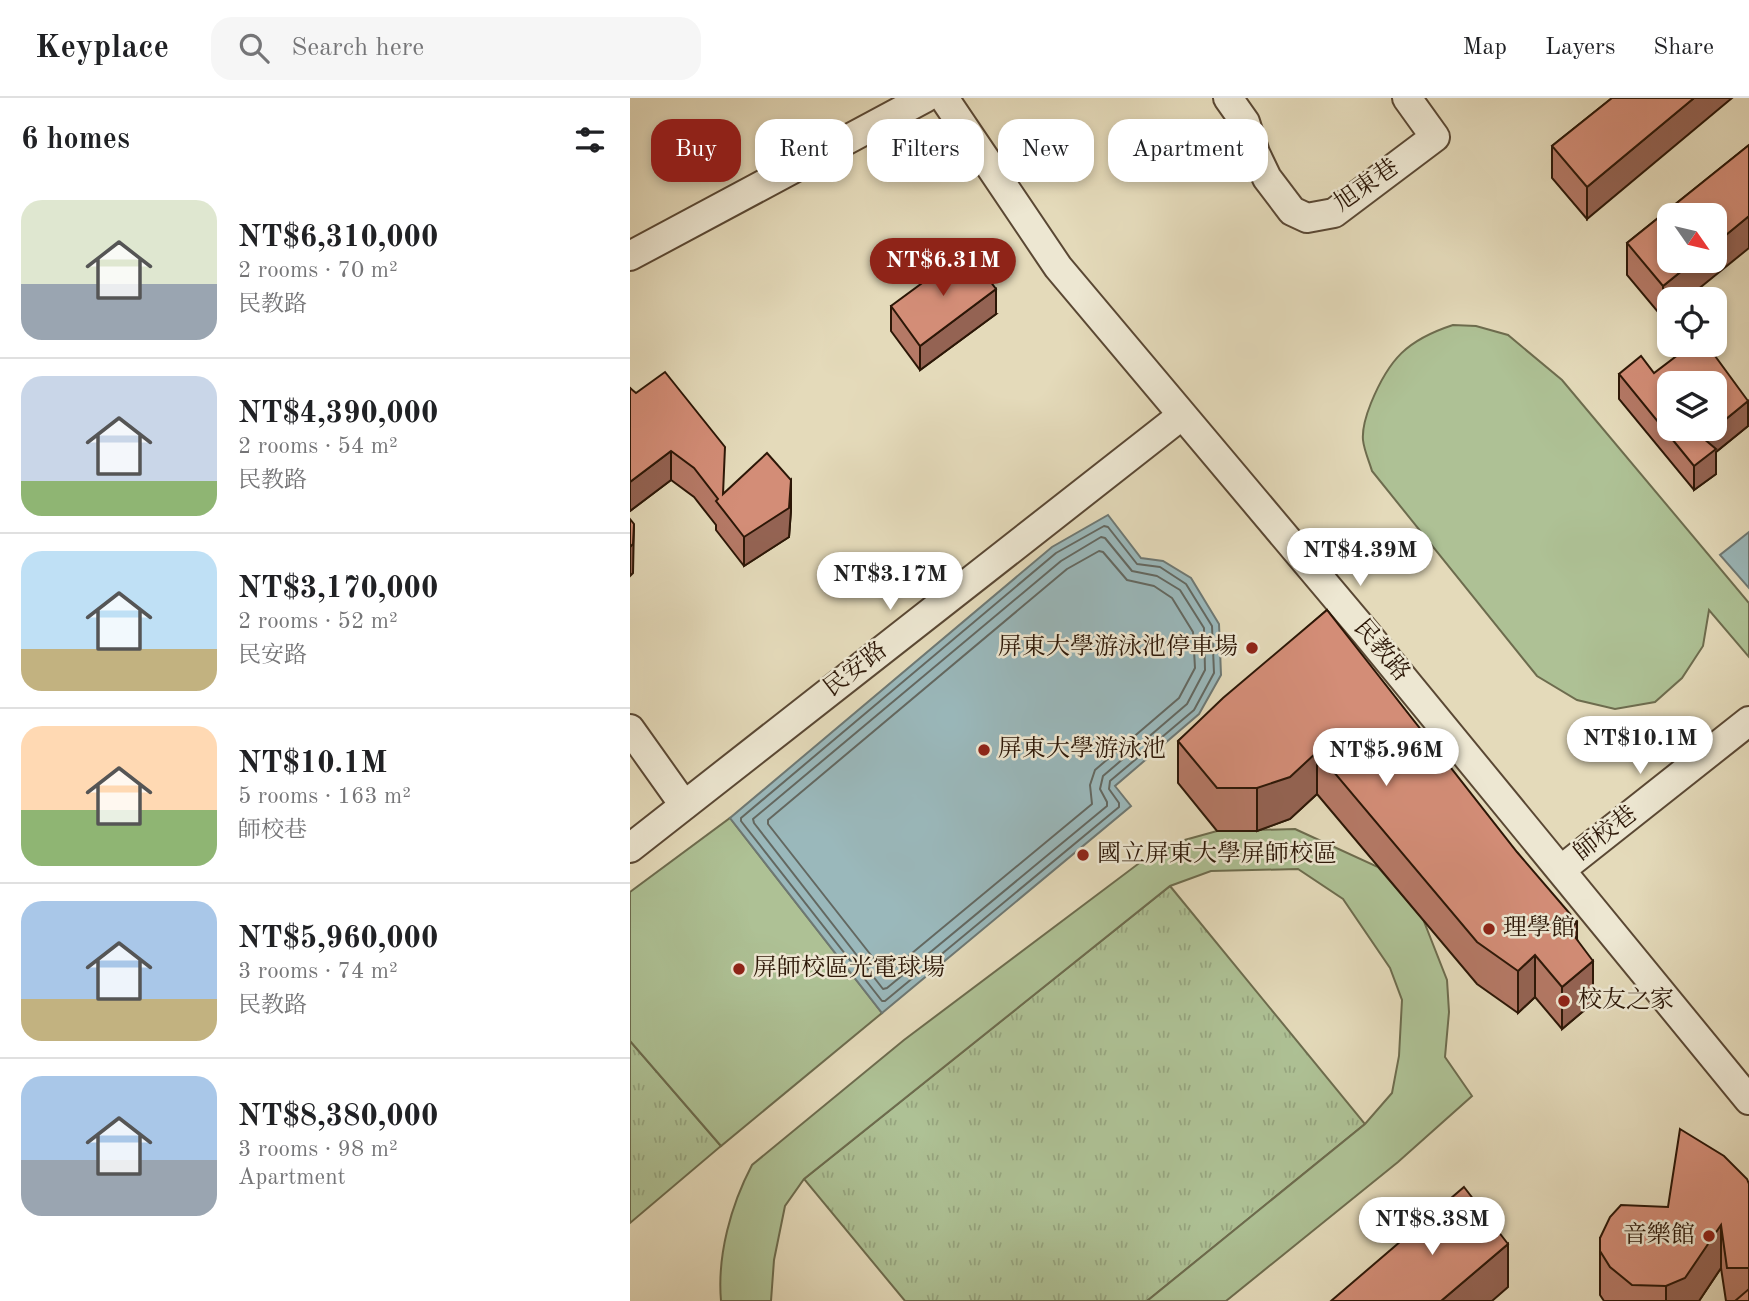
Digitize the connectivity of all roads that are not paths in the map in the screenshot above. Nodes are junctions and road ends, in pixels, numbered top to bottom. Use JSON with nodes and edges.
{"nodes":[{"id":1,"x":925,"y":98,"type":"edge"},
{"id":2,"x":944,"y":98,"type":"edge"},
{"id":3,"x":1228,"y":98,"type":"edge"},
{"id":4,"x":1407,"y":98,"type":"edge"},
{"id":5,"x":630,"y":256,"type":"edge"},
{"id":6,"x":1181,"y":416,"type":"junction"},
{"id":7,"x":1749,"y":721,"type":"edge"},
{"id":8,"x":630,"y":729,"type":"edge"},
{"id":9,"x":684,"y":805,"type":"junction"},
{"id":10,"x":630,"y":848,"type":"edge"},
{"id":11,"x":1562,"y":869,"type":"junction"},
{"id":12,"x":1749,"y":1100,"type":"edge"}],
"edges":[{"from":1,"to":5,"type":"street"},
{"from":2,"to":6,"type":"street","name":"民教路"},
{"from":3,"to":4,"type":"street","name":"旭東巷"},
{"from":6,"to":9,"type":"street","name":"民安路"},
{"from":6,"to":11,"type":"street","name":"民教路"},
{"from":7,"to":11,"type":"street","name":"師校巷"},
{"from":8,"to":9,"type":"street"},
{"from":9,"to":10,"type":"street","name":"民安路"},
{"from":11,"to":12,"type":"street","name":"民教路"}]}
